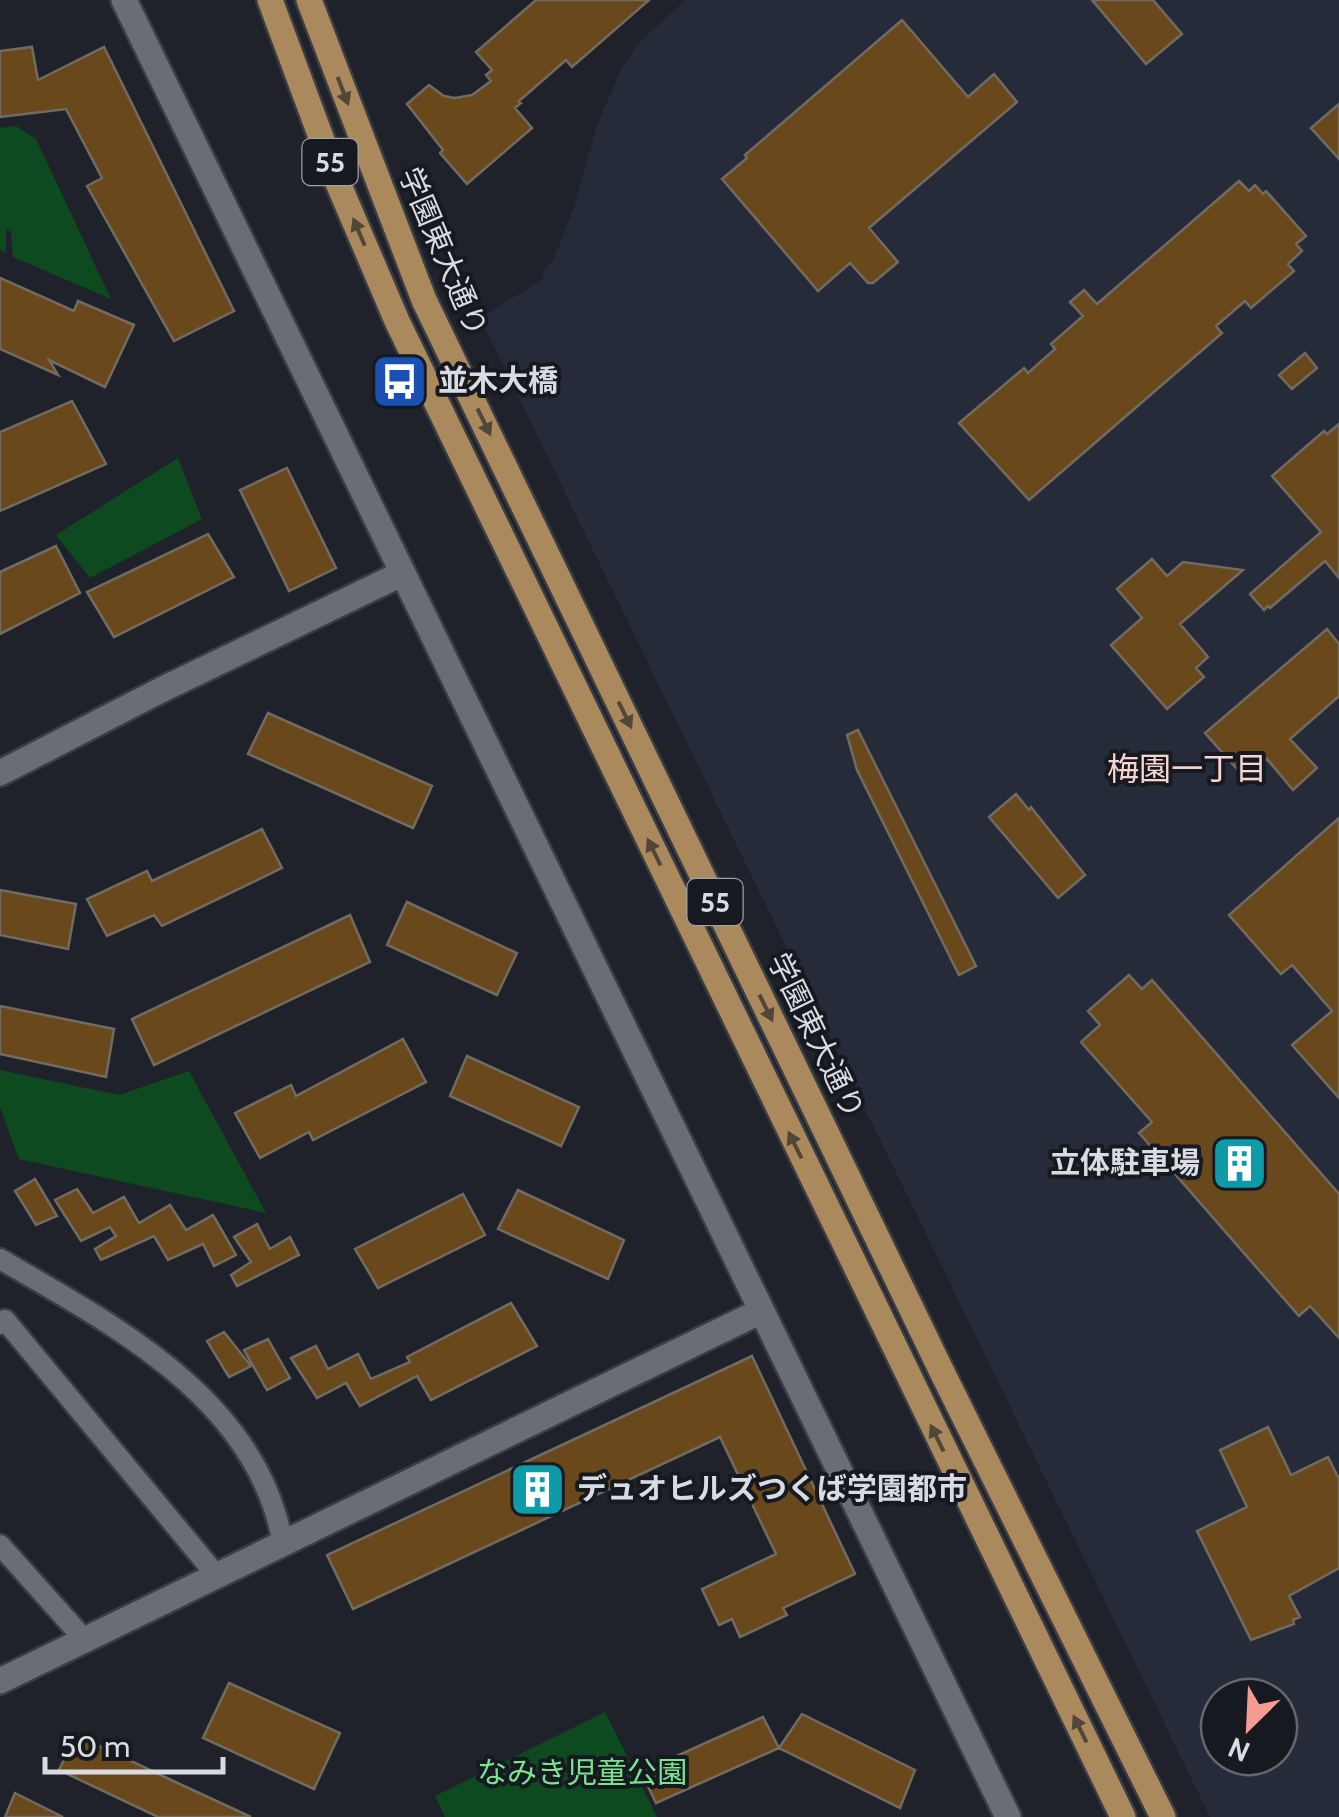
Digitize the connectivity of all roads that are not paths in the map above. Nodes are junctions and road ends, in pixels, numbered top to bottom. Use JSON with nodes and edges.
{"nodes":[{"id":1,"x":124,"y":0,"type":"edge"},
{"id":2,"x":270,"y":0,"type":"edge"},
{"id":3,"x":309,"y":0,"type":"edge"},
{"id":4,"x":403,"y":573,"type":"junction"},
{"id":5,"x":0,"y":774,"type":"edge"},
{"id":6,"x":0,"y":1259,"type":"edge"},
{"id":7,"x":762,"y":1311,"type":"junction"},
{"id":8,"x":0,"y":1324,"type":"edge"},
{"id":9,"x":283,"y":1545,"type":"junction"},
{"id":10,"x":0,"y":1546,"type":"edge"},
{"id":11,"x":217,"y":1576,"type":"junction"},
{"id":12,"x":84,"y":1639,"type":"junction"},
{"id":13,"x":0,"y":1681,"type":"edge"},
{"id":14,"x":1008,"y":1817,"type":"edge"},
{"id":15,"x":1122,"y":1817,"type":"edge"},
{"id":16,"x":1163,"y":1817,"type":"edge"}],
"edges":[{"from":1,"to":4,"type":"street"},
{"from":15,"to":2,"type":"main road","number":"55","one_way":true},
{"from":3,"to":16,"type":"main road","name":"学園東大通り","number":"55","one_way":true},
{"from":4,"to":5,"type":"street"},
{"from":4,"to":7,"type":"street"},
{"from":6,"to":9,"type":"street"},
{"from":7,"to":9,"type":"street"},
{"from":7,"to":14,"type":"street"},
{"from":8,"to":11,"type":"street"},
{"from":9,"to":11,"type":"street"},
{"from":10,"to":12,"type":"street"},
{"from":11,"to":12,"type":"street"},
{"from":12,"to":13,"type":"street"}]}
